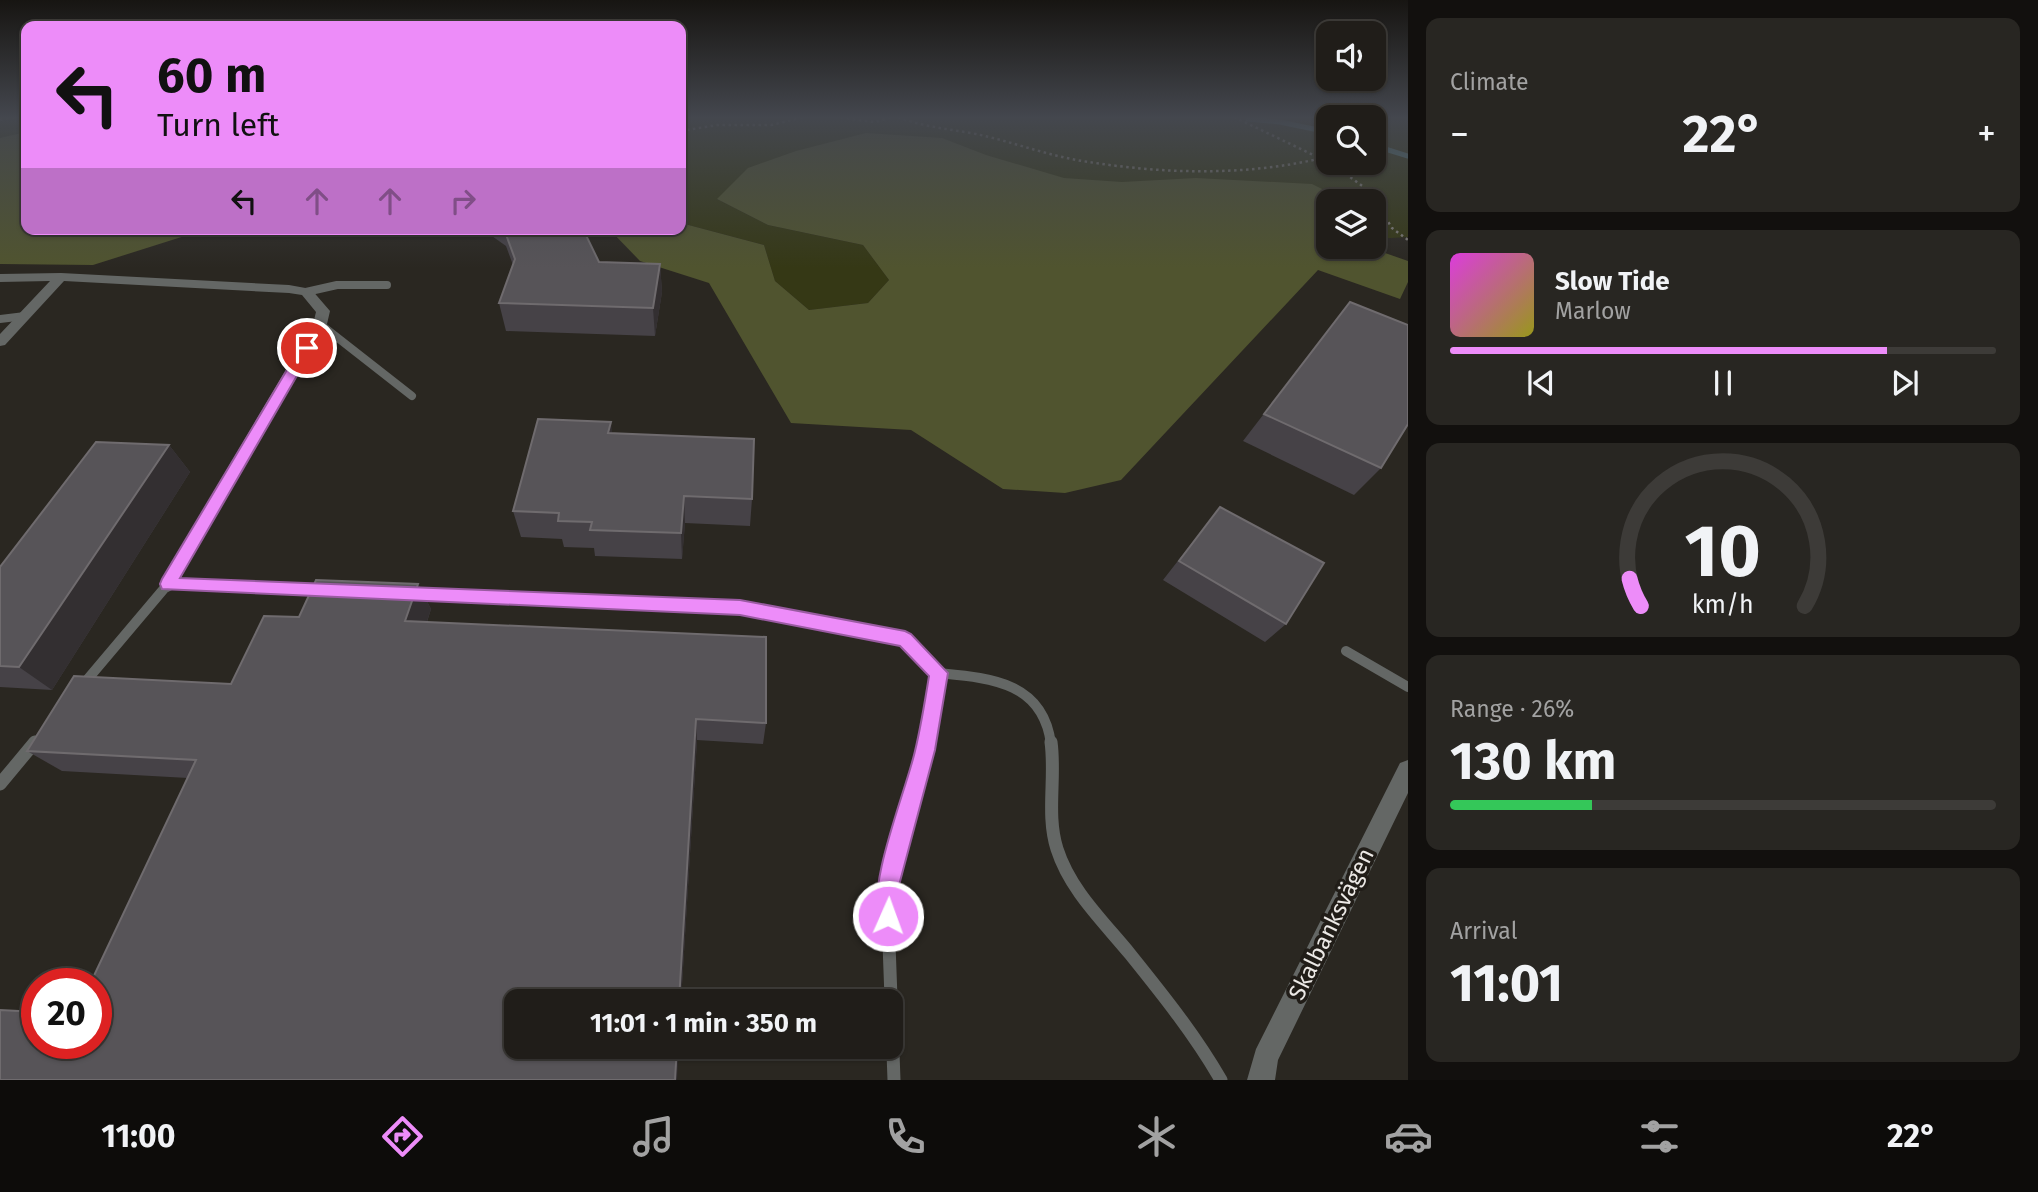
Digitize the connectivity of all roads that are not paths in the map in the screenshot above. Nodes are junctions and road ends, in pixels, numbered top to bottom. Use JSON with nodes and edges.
{"nodes":[{"id":1,"x":61,"y":277,"type":"junction"},
{"id":2,"x":0,"y":278,"type":"edge"},
{"id":3,"x":387,"y":285,"type":"dead end"},
{"id":4,"x":306,"y":292,"type":"junction"},
{"id":5,"x":25,"y":316,"type":"junction"},
{"id":6,"x":0,"y":319,"type":"edge"},
{"id":7,"x":320,"y":324,"type":"junction"},
{"id":8,"x":0,"y":342,"type":"edge"},
{"id":9,"x":412,"y":396,"type":"dead end"},
{"id":10,"x":168,"y":584,"type":"junction"},
{"id":11,"x":335,"y":591,"type":"edge"},
{"id":12,"x":405,"y":594,"type":"edge"},
{"id":13,"x":1346,"y":651,"type":"dead end"},
{"id":14,"x":939,"y":673,"type":"junction"},
{"id":15,"x":1408,"y":687,"type":"edge"},
{"id":16,"x":71,"y":700,"type":"edge"},
{"id":17,"x":44,"y":731,"type":"edge"},
{"id":18,"x":1408,"y":770,"type":"edge"},
{"id":19,"x":0,"y":784,"type":"edge"},
{"id":20,"x":894,"y":1080,"type":"edge"},
{"id":21,"x":1221,"y":1080,"type":"edge"},
{"id":22,"x":1261,"y":1080,"type":"edge"}],
"edges":[{"from":1,"to":2,"type":"street"},
{"from":1,"to":4,"type":"street"},
{"from":1,"to":5,"type":"street"},
{"from":3,"to":4,"type":"lane"},
{"from":4,"to":7,"type":"street"},
{"from":5,"to":6,"type":"lane"},
{"from":5,"to":8,"type":"street"},
{"from":7,"to":9,"type":"lane"},
{"from":7,"to":10,"type":"street"},
{"from":10,"to":11,"type":"lane"},
{"from":10,"to":16,"type":"lane"},
{"from":12,"to":14,"type":"lane"},
{"from":13,"to":15,"type":"lane"},
{"from":14,"to":20,"type":"lane"},
{"from":14,"to":21,"type":"lane"},
{"from":17,"to":19,"type":"lane"},
{"from":18,"to":22,"type":"street","name":"Skalbanksvägen"}]}
